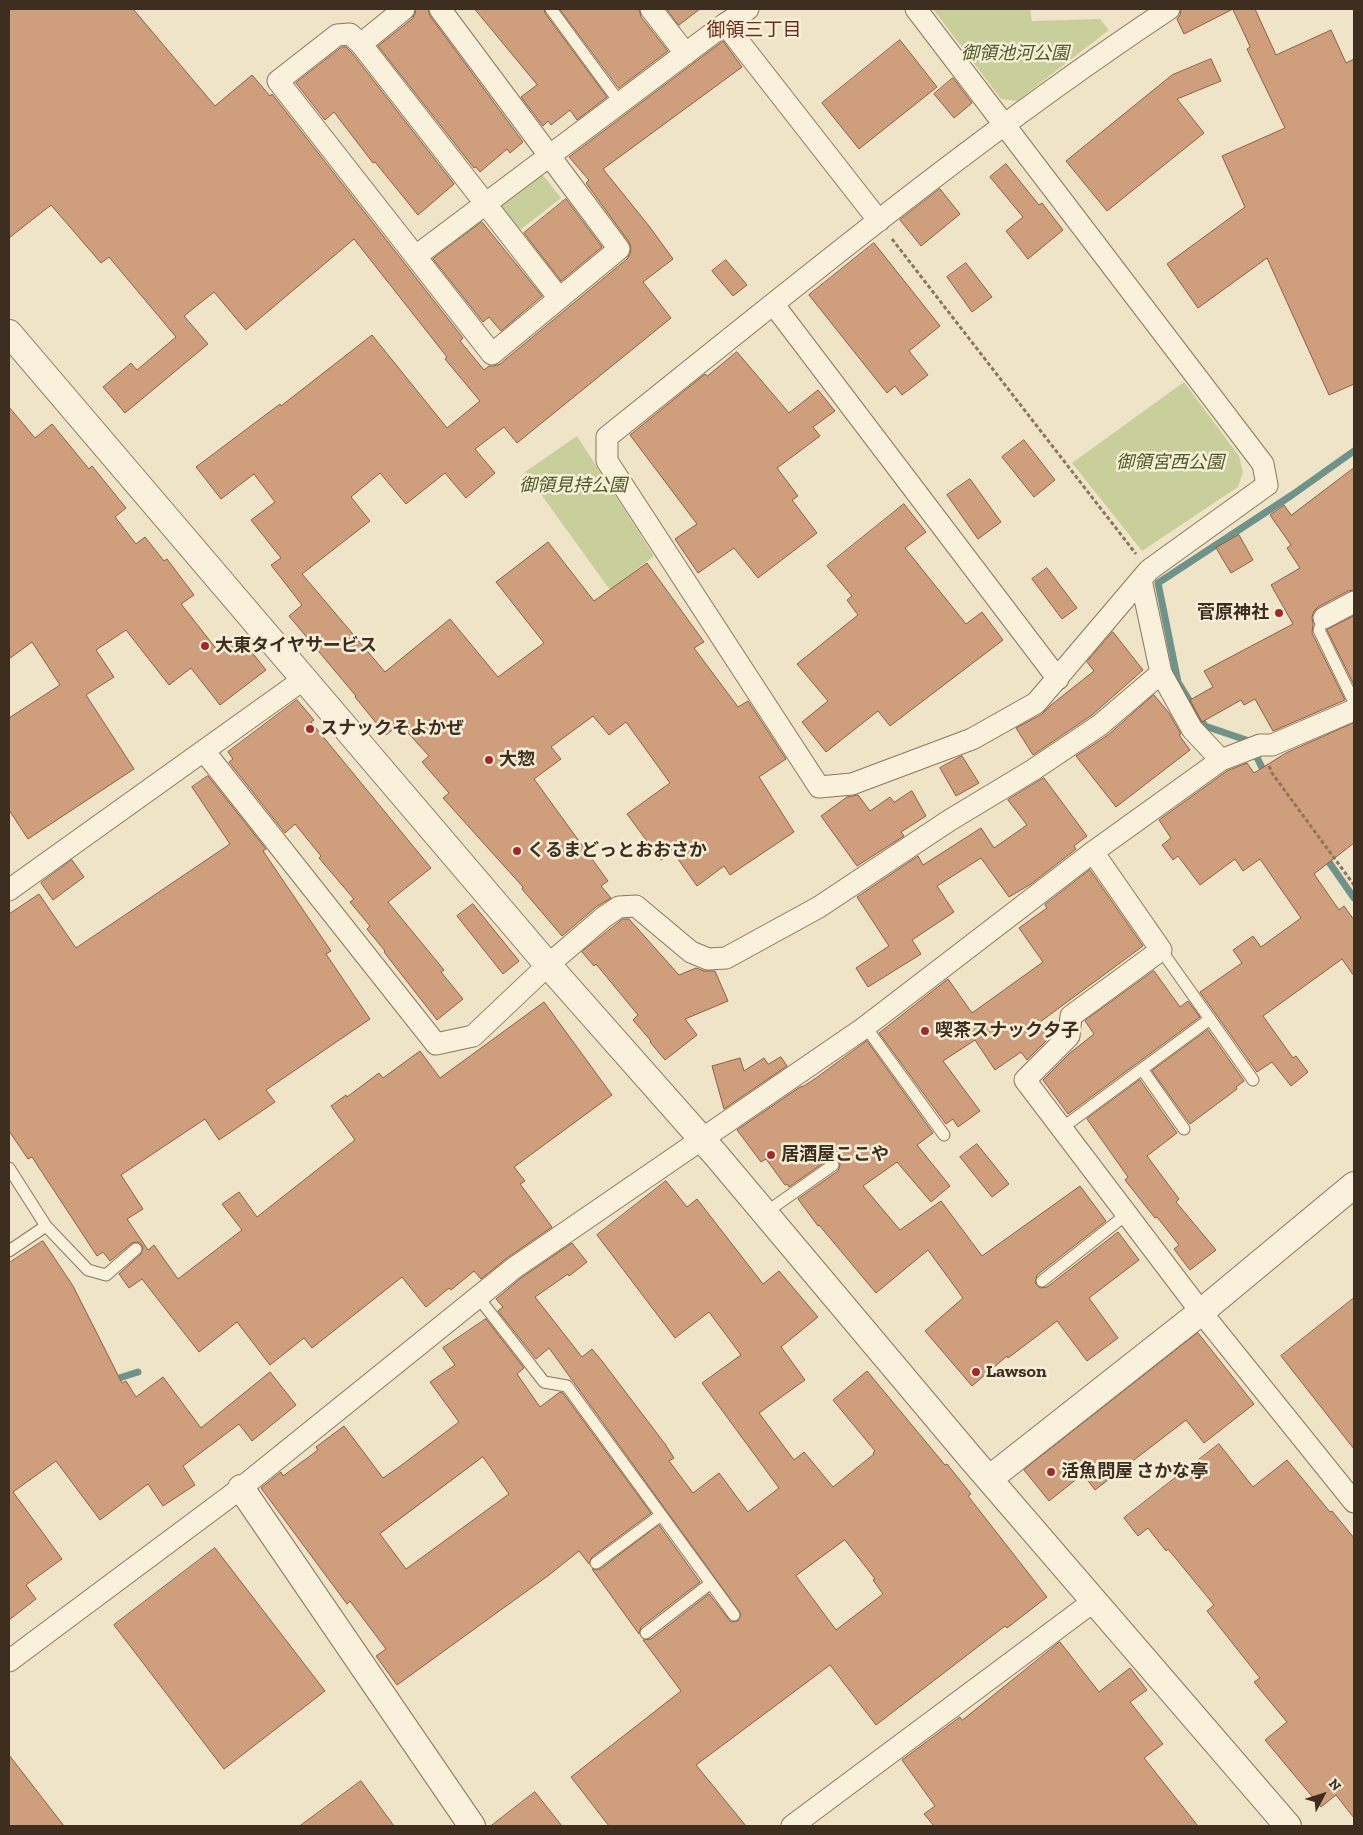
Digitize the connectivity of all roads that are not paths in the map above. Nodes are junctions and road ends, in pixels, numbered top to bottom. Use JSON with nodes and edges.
{"nodes":[{"id":1,"x":404,"y":9,"type":"edge"},
{"id":2,"x":440,"y":9,"type":"edge"},
{"id":3,"x":551,"y":9,"type":"edge"},
{"id":4,"x":651,"y":9,"type":"edge"},
{"id":5,"x":748,"y":9,"type":"edge"},
{"id":6,"x":916,"y":9,"type":"edge"},
{"id":7,"x":1169,"y":9,"type":"edge"},
{"id":8,"x":725,"y":24,"type":"junction"},
{"id":9,"x":361,"y":44,"type":"junction"},
{"id":10,"x":686,"y":54,"type":"junction"},
{"id":11,"x":620,"y":103,"type":"junction"},
{"id":12,"x":1004,"y":125,"type":"junction"},
{"id":13,"x":551,"y":155,"type":"junction"},
{"id":14,"x":487,"y":203,"type":"junction"},
{"id":15,"x":879,"y":221,"type":"junction"},
{"id":16,"x":416,"y":256,"type":"junction"},
{"id":17,"x":559,"y":298,"type":"junction"},
{"id":18,"x":774,"y":305,"type":"junction"},
{"id":19,"x":9,"y":333,"type":"edge"},
{"id":20,"x":1145,"y":575,"type":"junction"},
{"id":21,"x":1354,"y":602,"type":"edge"},
{"id":22,"x":1324,"y":618,"type":"joint"},
{"id":23,"x":1161,"y":673,"type":"junction"},
{"id":24,"x":304,"y":679,"type":"junction"},
{"id":25,"x":1058,"y":679,"type":"junction"},
{"id":26,"x":1354,"y":702,"type":"edge"},
{"id":27,"x":1354,"y":710,"type":"edge"},
{"id":28,"x":204,"y":751,"type":"junction"},
{"id":29,"x":1221,"y":760,"type":"junction"},
{"id":30,"x":1092,"y":852,"type":"junction"},
{"id":31,"x":9,"y":890,"type":"edge"},
{"id":32,"x":1161,"y":950,"type":"junction"},
{"id":33,"x":548,"y":965,"type":"junction"},
{"id":34,"x":1210,"y":1019,"type":"junction"},
{"id":35,"x":865,"y":1026,"type":"junction"},
{"id":36,"x":1142,"y":1069,"type":"junction"},
{"id":37,"x":1253,"y":1080,"type":"dead end"},
{"id":38,"x":1062,"y":1128,"type":"junction"},
{"id":39,"x":1184,"y":1129,"type":"dead end"},
{"id":40,"x":944,"y":1135,"type":"dead end"},
{"id":41,"x":703,"y":1140,"type":"junction"},
{"id":42,"x":833,"y":1165,"type":"dead end"},
{"id":43,"x":9,"y":1168,"type":"edge"},
{"id":44,"x":1354,"y":1185,"type":"edge"},
{"id":45,"x":765,"y":1213,"type":"junction"},
{"id":46,"x":1127,"y":1214,"type":"junction"},
{"id":47,"x":46,"y":1226,"type":"junction"},
{"id":48,"x":136,"y":1249,"type":"dead end"},
{"id":49,"x":9,"y":1251,"type":"edge"},
{"id":50,"x":1042,"y":1281,"type":"dead end"},
{"id":51,"x":478,"y":1297,"type":"junction"},
{"id":52,"x":1201,"y":1312,"type":"junction"},
{"id":53,"x":989,"y":1479,"type":"junction"},
{"id":54,"x":240,"y":1488,"type":"junction"},
{"id":55,"x":1354,"y":1502,"type":"edge"},
{"id":56,"x":661,"y":1515,"type":"junction"},
{"id":57,"x":596,"y":1562,"type":"dead end"},
{"id":58,"x":711,"y":1583,"type":"junction"},
{"id":59,"x":1094,"y":1601,"type":"junction"},
{"id":60,"x":734,"y":1615,"type":"dead end"},
{"id":61,"x":646,"y":1633,"type":"dead end"},
{"id":62,"x":12,"y":1653,"type":"edge"},
{"id":63,"x":472,"y":1826,"type":"edge"},
{"id":64,"x":792,"y":1826,"type":"edge"},
{"id":65,"x":1288,"y":1826,"type":"edge"}],
"edges":[{"from":1,"to":9,"type":"street"},
{"from":2,"to":13,"type":"street"},
{"from":3,"to":11,"type":"lane"},
{"from":4,"to":10,"type":"street"},
{"from":5,"to":8,"type":"street"},
{"from":6,"to":12,"type":"street"},
{"from":7,"to":12,"type":"street"},
{"from":8,"to":10,"type":"street"},
{"from":8,"to":15,"type":"street"},
{"from":9,"to":14,"type":"street"},
{"from":9,"to":16,"type":"street"},
{"from":10,"to":11,"type":"street"},
{"from":11,"to":13,"type":"street"},
{"from":12,"to":15,"type":"street"},
{"from":12,"to":20,"type":"street"},
{"from":13,"to":14,"type":"street"},
{"from":13,"to":17,"type":"street"},
{"from":14,"to":16,"type":"street"},
{"from":14,"to":17,"type":"street"},
{"from":15,"to":18,"type":"street"},
{"from":16,"to":17,"type":"street"},
{"from":18,"to":25,"type":"street"},
{"from":18,"to":25,"type":"street"},
{"from":19,"to":24,"type":"street"},
{"from":20,"to":23,"type":"street"},
{"from":20,"to":25,"type":"street"},
{"from":21,"to":22,"type":"street"},
{"from":22,"to":26,"type":"lane"},
{"from":23,"to":29,"type":"street"},
{"from":23,"to":33,"type":"street"},
{"from":24,"to":28,"type":"street"},
{"from":24,"to":33,"type":"street"},
{"from":27,"to":29,"type":"street"},
{"from":28,"to":31,"type":"street"},
{"from":28,"to":33,"type":"street"},
{"from":29,"to":30,"type":"street"},
{"from":30,"to":32,"type":"street"},
{"from":30,"to":35,"type":"street"},
{"from":32,"to":34,"type":"lane"},
{"from":32,"to":38,"type":"street"},
{"from":33,"to":41,"type":"street"},
{"from":34,"to":36,"type":"lane"},
{"from":34,"to":37,"type":"lane"},
{"from":35,"to":40,"type":"lane"},
{"from":35,"to":41,"type":"street"},
{"from":36,"to":38,"type":"lane"},
{"from":36,"to":39,"type":"lane"},
{"from":38,"to":46,"type":"street"},
{"from":41,"to":45,"type":"street"},
{"from":41,"to":51,"type":"street"},
{"from":42,"to":45,"type":"lane"},
{"from":43,"to":47,"type":"lane"},
{"from":44,"to":52,"type":"street"},
{"from":45,"to":53,"type":"street"},
{"from":46,"to":50,"type":"lane"},
{"from":46,"to":52,"type":"street"},
{"from":47,"to":48,"type":"lane"},
{"from":47,"to":49,"type":"lane"},
{"from":51,"to":54,"type":"street"},
{"from":51,"to":56,"type":"lane"},
{"from":52,"to":53,"type":"street"},
{"from":52,"to":55,"type":"street"},
{"from":53,"to":59,"type":"street"},
{"from":54,"to":62,"type":"street"},
{"from":54,"to":63,"type":"street"},
{"from":56,"to":57,"type":"lane"},
{"from":56,"to":58,"type":"lane"},
{"from":58,"to":60,"type":"lane"},
{"from":58,"to":61,"type":"lane"},
{"from":59,"to":64,"type":"street"},
{"from":59,"to":65,"type":"street"}]}
